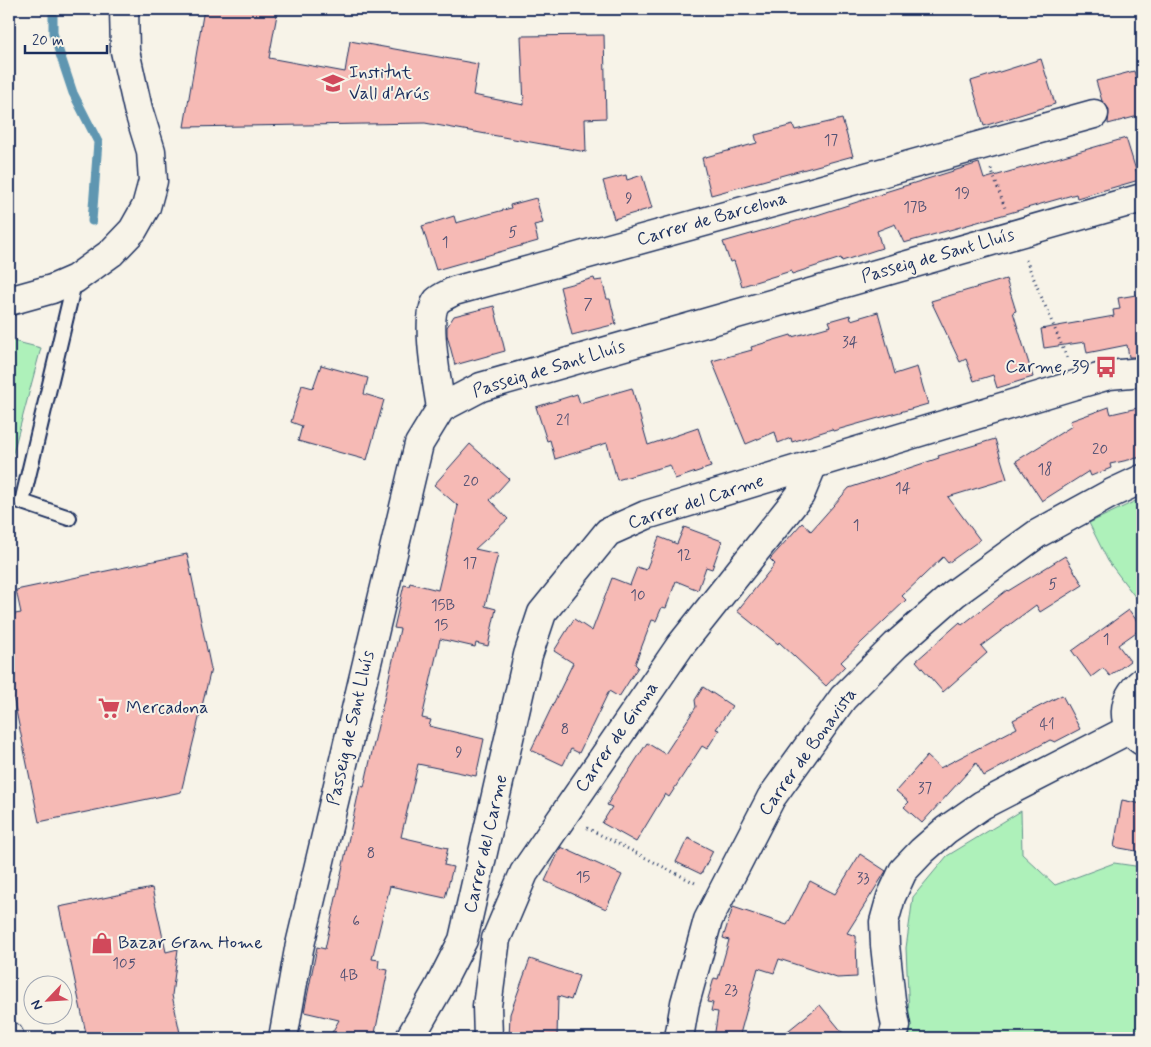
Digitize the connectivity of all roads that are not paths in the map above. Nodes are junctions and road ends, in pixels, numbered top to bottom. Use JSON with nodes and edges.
{"nodes":[{"id":1,"x":124,"y":9,"type":"edge"},
{"id":2,"x":1094,"y":114,"type":"dead end"},
{"id":3,"x":1142,"y":198,"type":"edge"},
{"id":4,"x":75,"y":280,"type":"junction"},
{"id":5,"x":9,"y":301,"type":"edge"},
{"id":6,"x":1142,"y":372,"type":"edge"},
{"id":7,"x":441,"y":408,"type":"junction"},
{"id":8,"x":813,"y":464,"type":"junction"},
{"id":9,"x":1142,"y":479,"type":"edge"},
{"id":10,"x":69,"y":518,"type":"dead end"},
{"id":11,"x":1142,"y":682,"type":"edge"},
{"id":12,"x":1136,"y":735,"type":"edge"},
{"id":13,"x":283,"y":1038,"type":"edge"},
{"id":14,"x":410,"y":1038,"type":"edge"},
{"id":15,"x":488,"y":1038,"type":"edge"},
{"id":16,"x":679,"y":1038,"type":"edge"},
{"id":17,"x":893,"y":1038,"type":"edge"}],
"edges":[{"from":1,"to":4,"type":"street"},
{"from":2,"to":7,"type":"street","name":"Carrer de Barcelona"},
{"from":3,"to":7,"type":"street","name":"Passeig de Sant Lluís"},
{"from":4,"to":5,"type":"street"},
{"from":4,"to":10,"type":"lane"},
{"from":6,"to":8,"type":"street","name":"Carrer del Carme"},
{"from":7,"to":13,"type":"street","name":"Passeig de Sant Lluís"},
{"from":8,"to":14,"type":"street","name":"Carrer del Carme"},
{"from":8,"to":15,"type":"street","name":"Carrer de Girona"},
{"from":9,"to":16,"type":"street","name":"Carrer de Bonavista"},
{"from":11,"to":12,"type":"street"},
{"from":12,"to":17,"type":"street"}]}
